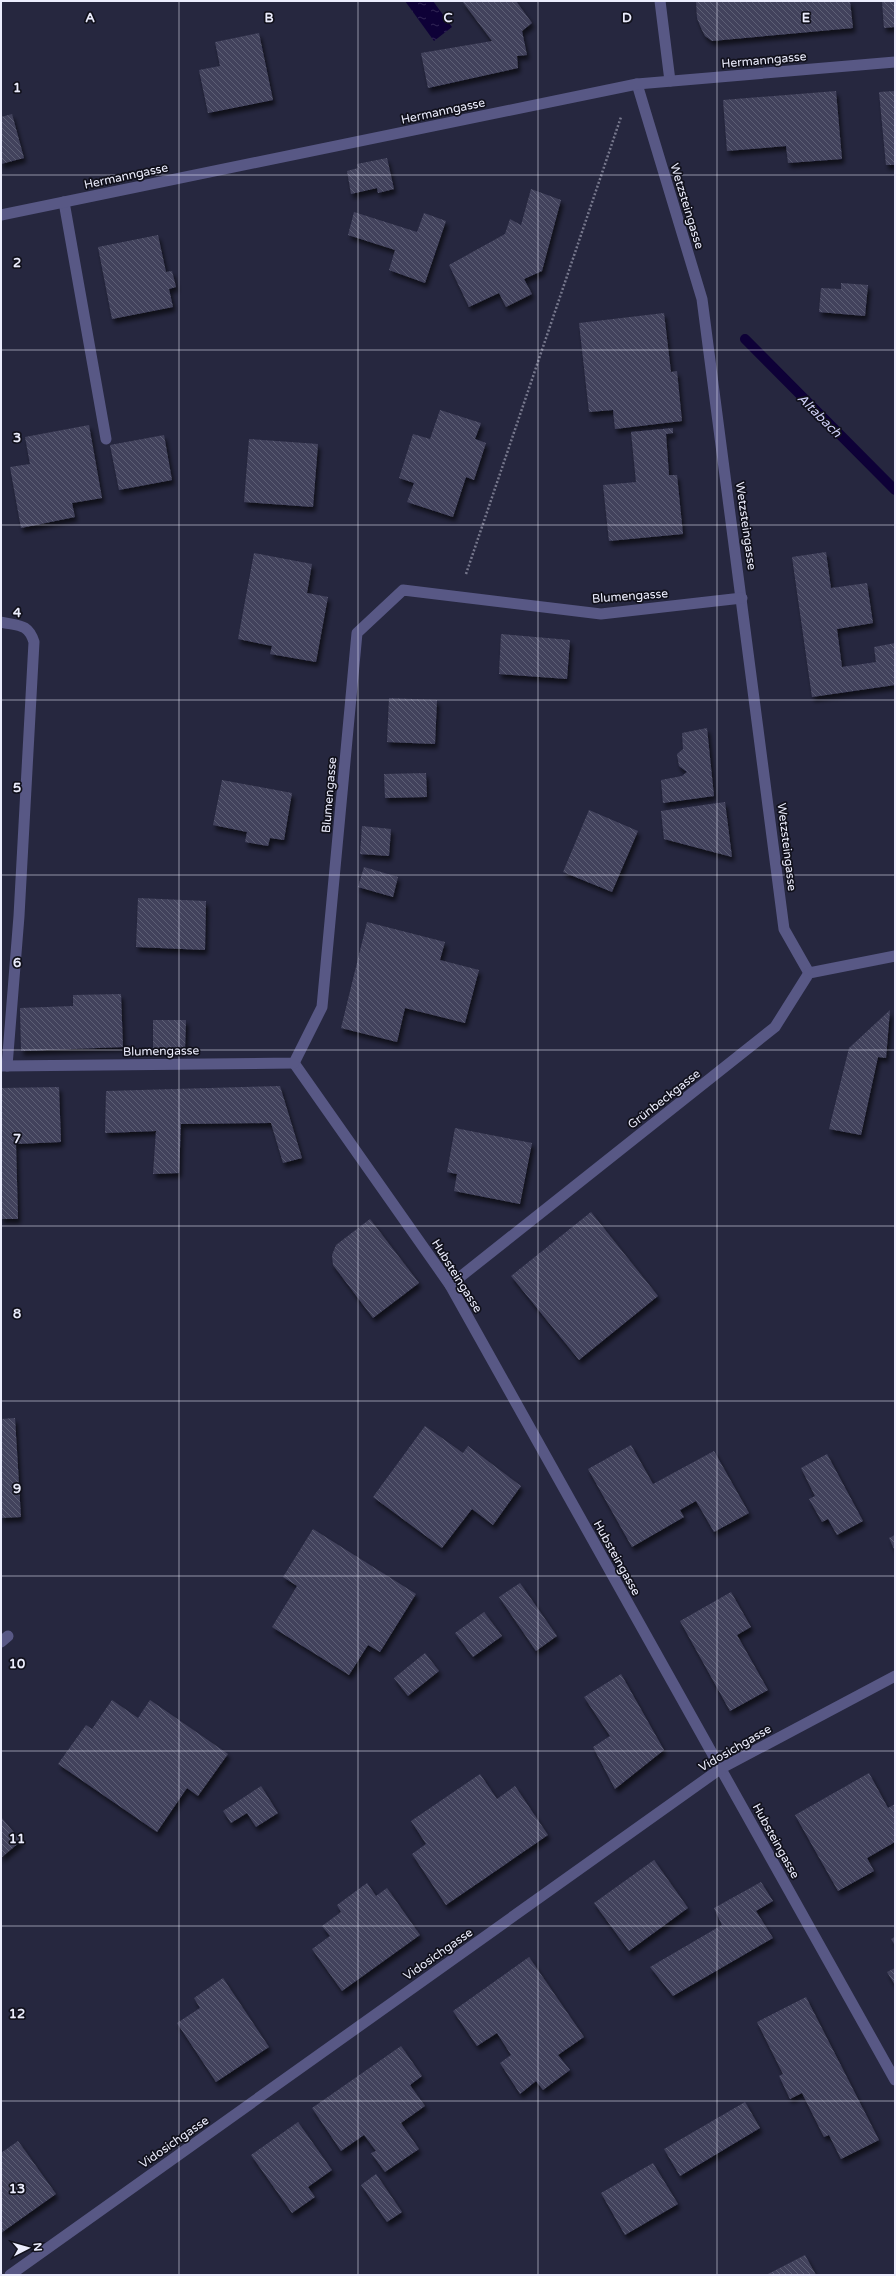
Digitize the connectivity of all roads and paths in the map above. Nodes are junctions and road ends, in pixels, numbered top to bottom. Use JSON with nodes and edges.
{"nodes":[{"id":1,"x":660,"y":1,"type":"edge"},
{"id":2,"x":895,"y":62,"type":"edge"},
{"id":3,"x":670,"y":81,"type":"junction"},
{"id":4,"x":637,"y":84,"type":"junction"},
{"id":5,"x":64,"y":202,"type":"junction"},
{"id":6,"x":1,"y":215,"type":"edge"},
{"id":7,"x":106,"y":438,"type":"dead end"},
{"id":8,"x":458,"y":597,"type":"junction"},
{"id":9,"x":742,"y":598,"type":"junction"},
{"id":10,"x":1,"y":622,"type":"edge"},
{"id":11,"x":895,"y":956,"type":"edge"},
{"id":12,"x":809,"y":973,"type":"junction"},
{"id":13,"x":294,"y":1063,"type":"junction"},
{"id":14,"x":4,"y":1066,"type":"edge"},
{"id":15,"x":450,"y":1285,"type":"junction"},
{"id":16,"x":895,"y":1676,"type":"edge"},
{"id":17,"x":720,"y":1769,"type":"junction"},
{"id":18,"x":895,"y":2080,"type":"edge"},
{"id":19,"x":10,"y":2275,"type":"edge"}],
"edges":[{"from":1,"to":3,"type":"street"},
{"from":2,"to":3,"type":"street","name":"Hermanngasse"},
{"from":3,"to":4,"type":"street","name":"Hermanngasse"},
{"from":4,"to":5,"type":"street","name":"Hermanngasse"},
{"from":4,"to":8,"type":"path"},
{"from":4,"to":9,"type":"street","name":"Wetzsteingasse"},
{"from":5,"to":6,"type":"street","name":"Hermanngasse"},
{"from":5,"to":7,"type":"street"},
{"from":8,"to":9,"type":"street","name":"Blumengasse"},
{"from":8,"to":13,"type":"street","name":"Blumengasse"},
{"from":9,"to":12,"type":"street","name":"Wetzsteingasse"},
{"from":10,"to":14,"type":"street"},
{"from":11,"to":12,"type":"street"},
{"from":12,"to":15,"type":"street","name":"Grünbeckgasse"},
{"from":13,"to":14,"type":"street","name":"Blumengasse"},
{"from":13,"to":15,"type":"street","name":"Hubsteingasse"},
{"from":15,"to":17,"type":"street","name":"Hubsteingasse"},
{"from":16,"to":17,"type":"street","name":"Vidosichgasse"},
{"from":17,"to":18,"type":"street","name":"Hubsteingasse"},
{"from":17,"to":19,"type":"street","name":"Vidosichgasse"}]}
